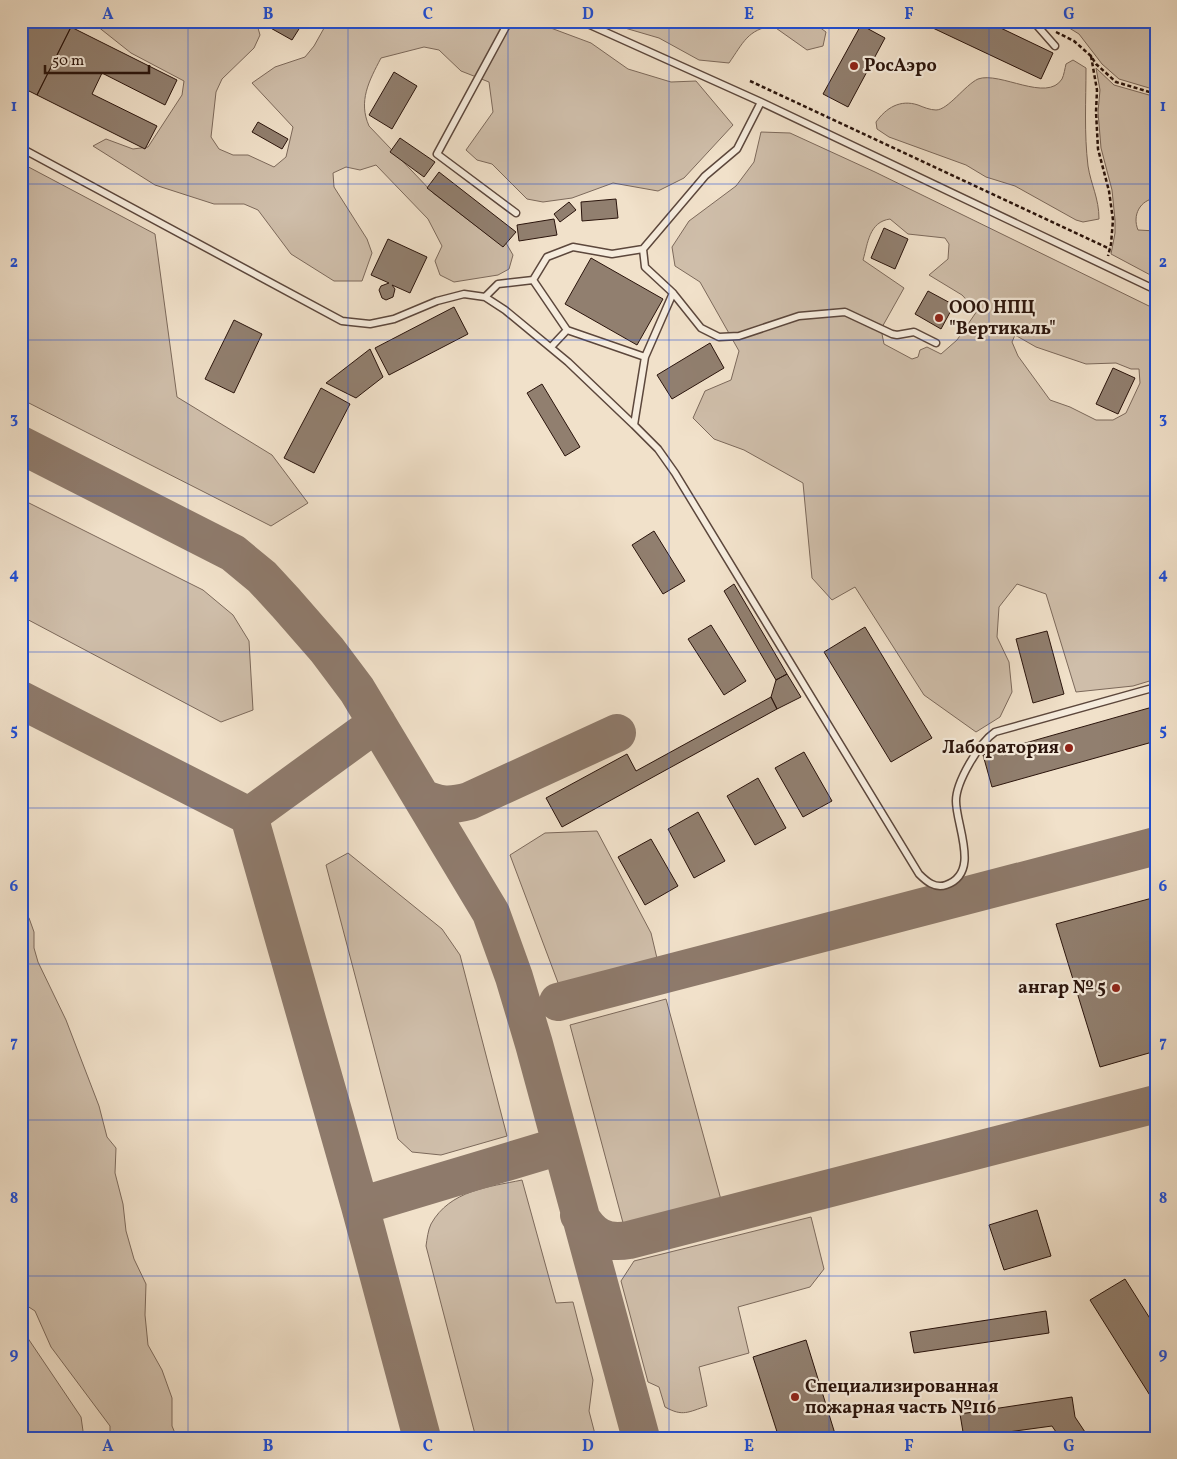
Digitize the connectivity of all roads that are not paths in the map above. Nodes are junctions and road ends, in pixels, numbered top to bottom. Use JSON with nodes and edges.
{"nodes":[{"id":1,"x":509,"y":21,"type":"edge"},
{"id":2,"x":581,"y":21,"type":"edge"},
{"id":3,"x":1033,"y":21,"type":"edge"},
{"id":4,"x":1055,"y":46,"type":"dead end"},
{"id":5,"x":761,"y":102,"type":"junction"},
{"id":6,"x":21,"y":148,"type":"edge"},
{"id":7,"x":516,"y":213,"type":"dead end"},
{"id":8,"x":643,"y":248,"type":"junction"},
{"id":9,"x":533,"y":280,"type":"junction"},
{"id":10,"x":1156,"y":290,"type":"edge"},
{"id":11,"x":673,"y":293,"type":"junction"},
{"id":12,"x":485,"y":296,"type":"junction"},
{"id":13,"x":567,"y":330,"type":"junction"},
{"id":14,"x":936,"y":343,"type":"dead end"},
{"id":15,"x":551,"y":347,"type":"junction"},
{"id":16,"x":645,"y":357,"type":"junction"},
{"id":17,"x":634,"y":424,"type":"junction"},
{"id":18,"x":1156,"y":687,"type":"edge"}],
"edges":[{"from":1,"to":7,"type":"lane"},
{"from":2,"to":5,"type":"lane"},
{"from":3,"to":4,"type":"lane"},
{"from":5,"to":8,"type":"lane"},
{"from":5,"to":10,"type":"lane"},
{"from":6,"to":12,"type":"lane"},
{"from":8,"to":9,"type":"lane"},
{"from":8,"to":11,"type":"lane"},
{"from":9,"to":12,"type":"lane"},
{"from":9,"to":13,"type":"lane"},
{"from":11,"to":14,"type":"lane"},
{"from":11,"to":16,"type":"lane"},
{"from":12,"to":15,"type":"lane"},
{"from":13,"to":15,"type":"lane"},
{"from":13,"to":16,"type":"lane"},
{"from":15,"to":17,"type":"lane"},
{"from":16,"to":17,"type":"lane"},
{"from":17,"to":18,"type":"lane"}]}
